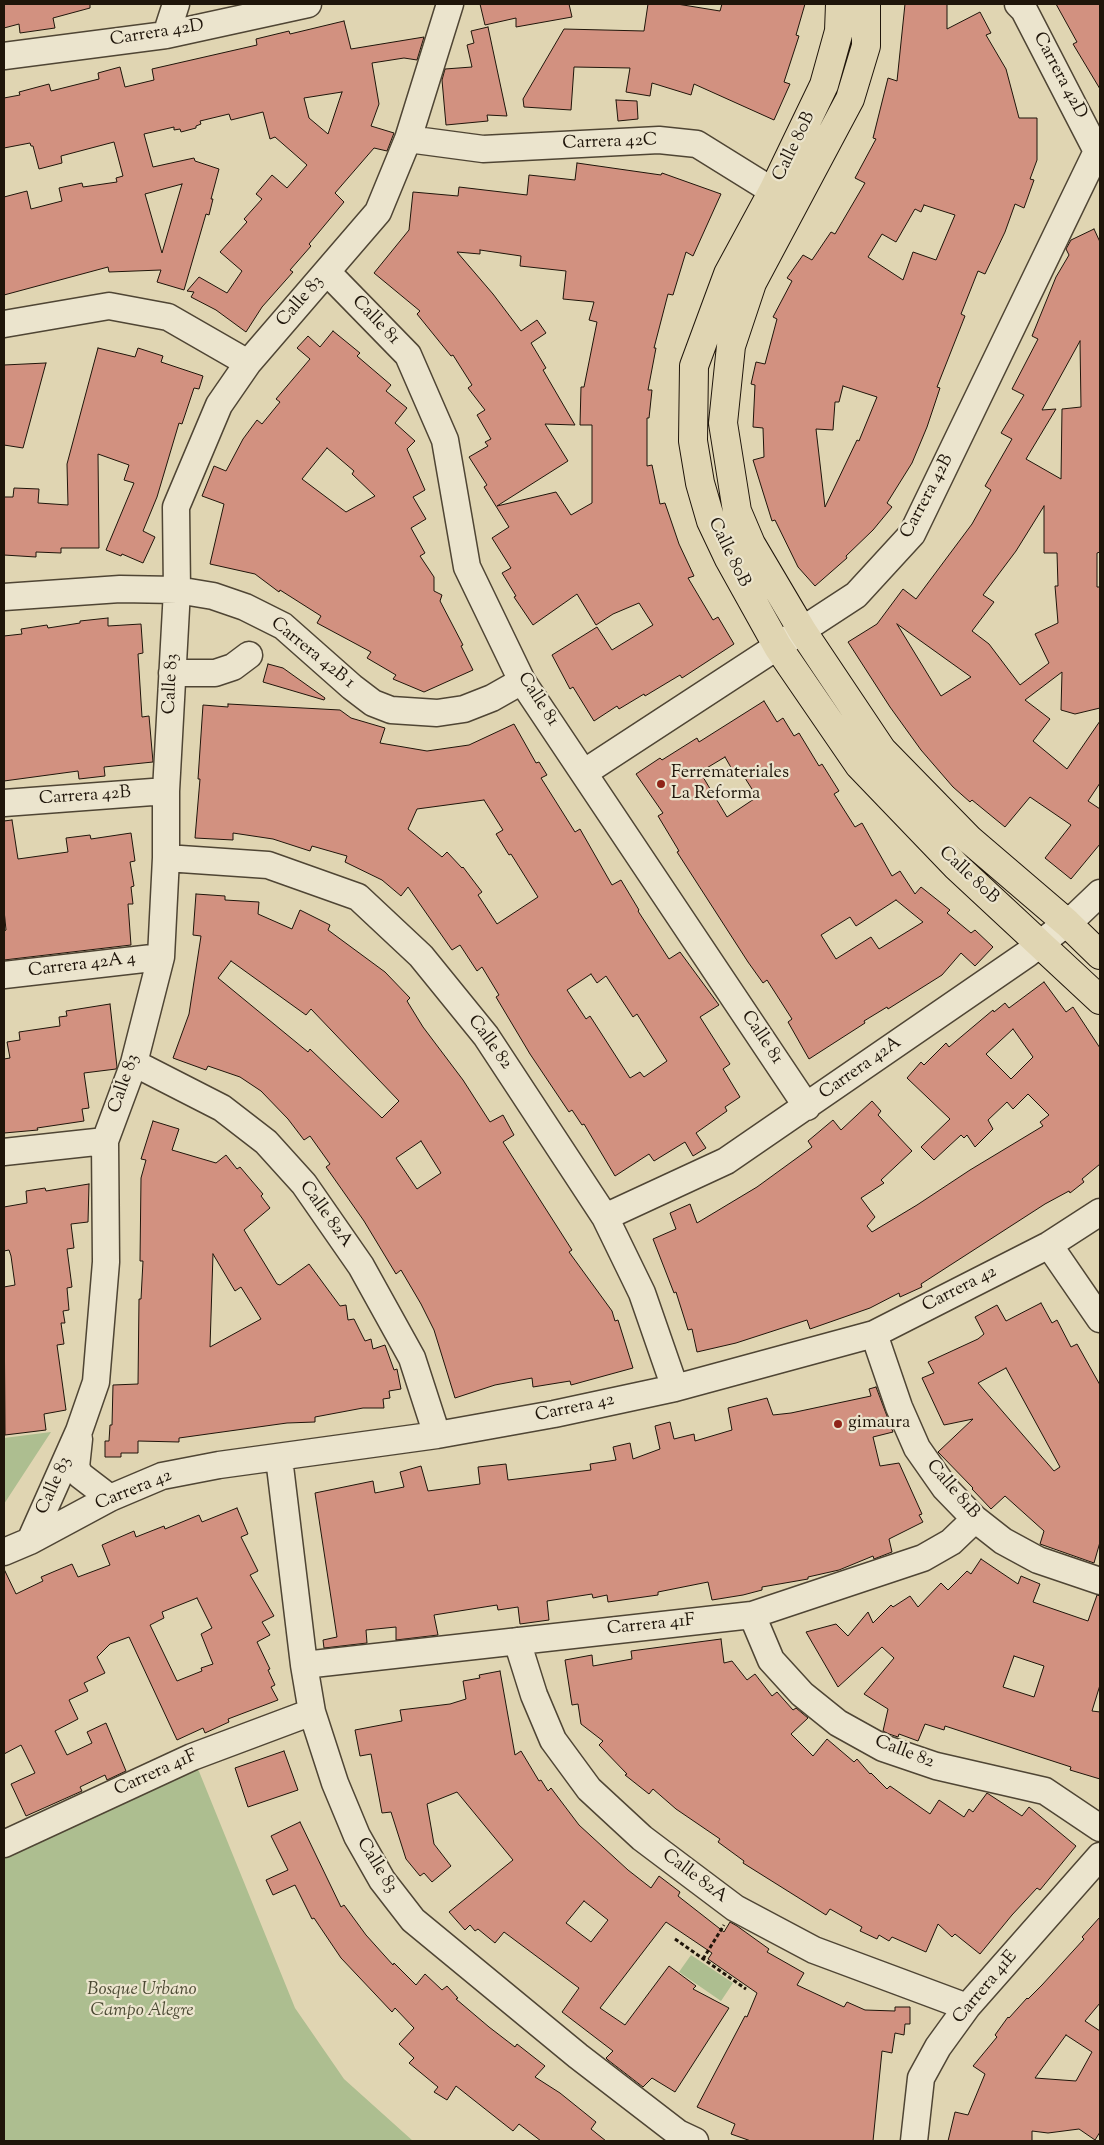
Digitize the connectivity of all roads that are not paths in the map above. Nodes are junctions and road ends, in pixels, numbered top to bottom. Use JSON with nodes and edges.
{"nodes":[{"id":1,"x":176,"y":4,"type":"edge"},
{"id":2,"x":308,"y":4,"type":"edge"},
{"id":3,"x":450,"y":4,"type":"edge"},
{"id":4,"x":840,"y":4,"type":"edge"},
{"id":5,"x":866,"y":4,"type":"edge"},
{"id":6,"x":1018,"y":4,"type":"edge"},
{"id":7,"x":166,"y":35,"type":"junction"},
{"id":8,"x":4,"y":56,"type":"edge"},
{"id":9,"x":408,"y":139,"type":"junction"},
{"id":10,"x":1099,"y":150,"type":"edge"},
{"id":11,"x":784,"y":198,"type":"junction"},
{"id":12,"x":327,"y":272,"type":"junction"},
{"id":13,"x":4,"y":324,"type":"edge"},
{"id":14,"x":248,"y":363,"type":"junction"},
{"id":15,"x":177,"y":590,"type":"junction"},
{"id":16,"x":4,"y":597,"type":"edge"},
{"id":17,"x":803,"y":632,"type":"junction"},
{"id":18,"x":778,"y":647,"type":"junction"},
{"id":19,"x":249,"y":655,"type":"dead end"},
{"id":20,"x":172,"y":673,"type":"junction"},
{"id":21,"x":522,"y":681,"type":"junction"},
{"id":22,"x":585,"y":772,"type":"junction"},
{"id":23,"x":166,"y":791,"type":"junction"},
{"id":24,"x":4,"y":803,"type":"edge"},
{"id":25,"x":166,"y":858,"type":"junction"},
{"id":26,"x":1100,"y":893,"type":"edge"},
{"id":27,"x":1067,"y":923,"type":"junction"},
{"id":28,"x":1041,"y":944,"type":"junction"},
{"id":29,"x":1100,"y":955,"type":"edge"},
{"id":30,"x":161,"y":957,"type":"junction"},
{"id":31,"x":4,"y":975,"type":"edge"},
{"id":32,"x":1100,"y":1000,"type":"edge"},
{"id":33,"x":134,"y":1063,"type":"junction"},
{"id":34,"x":807,"y":1107,"type":"junction"},
{"id":35,"x":105,"y":1141,"type":"junction"},
{"id":36,"x":4,"y":1152,"type":"edge"},
{"id":37,"x":1100,"y":1212,"type":"edge"},
{"id":38,"x":605,"y":1217,"type":"junction"},
{"id":39,"x":1049,"y":1245,"type":"junction"},
{"id":40,"x":1100,"y":1319,"type":"edge"},
{"id":41,"x":874,"y":1334,"type":"junction"},
{"id":42,"x":675,"y":1388,"type":"junction"},
{"id":43,"x":80,"y":1431,"type":"junction"},
{"id":44,"x":437,"y":1435,"type":"junction"},
{"id":45,"x":280,"y":1458,"type":"junction"},
{"id":46,"x":110,"y":1498,"type":"junction"},
{"id":47,"x":976,"y":1519,"type":"junction"},
{"id":48,"x":4,"y":1539,"type":"edge"},
{"id":49,"x":30,"y":1541,"type":"junction"},
{"id":50,"x":4,"y":1552,"type":"edge"},
{"id":51,"x":1100,"y":1581,"type":"edge"},
{"id":52,"x":752,"y":1615,"type":"junction"},
{"id":53,"x":516,"y":1640,"type":"junction"},
{"id":54,"x":304,"y":1665,"type":"junction"},
{"id":55,"x":312,"y":1712,"type":"junction"},
{"id":56,"x":1100,"y":1828,"type":"edge"},
{"id":57,"x":4,"y":1844,"type":"edge"},
{"id":58,"x":1100,"y":1856,"type":"edge"},
{"id":59,"x":967,"y":2007,"type":"junction"},
{"id":60,"x":695,"y":2141,"type":"edge"},
{"id":61,"x":914,"y":2141,"type":"edge"}],
"edges":[{"from":1,"to":7,"type":"street"},
{"from":2,"to":7,"type":"street","name":"Carrera 42D"},
{"from":3,"to":9,"type":"street","name":"Calle 83"},
{"from":4,"to":11,"type":"main road","name":"Calle 80B"},
{"from":5,"to":11,"type":"main road","name":"Calle 80B"},
{"from":6,"to":10,"type":"street","name":"Carrera 42D"},
{"from":7,"to":8,"type":"street","name":"Carrera 42D"},
{"from":9,"to":11,"type":"street","name":"Carrera 42C"},
{"from":9,"to":12,"type":"street","name":"Calle 83"},
{"from":10,"to":17,"type":"street","name":"Carrera 42B"},
{"from":11,"to":17,"type":"main road","name":"Calle 80B"},
{"from":11,"to":18,"type":"main road","name":"Calle 80B"},
{"from":12,"to":14,"type":"street","name":"Calle 83"},
{"from":12,"to":21,"type":"street","name":"Calle 81"},
{"from":13,"to":14,"type":"street"},
{"from":14,"to":15,"type":"street","name":"Calle 83"},
{"from":15,"to":16,"type":"street","name":"Carrera 42B 1"},
{"from":15,"to":20,"type":"street","name":"Calle 83"},
{"from":15,"to":21,"type":"street","name":"Carrera 42B 1"},
{"from":17,"to":18,"type":"street","name":"Carrera 42B"},
{"from":17,"to":27,"type":"main road","name":"Calle 80B"},
{"from":18,"to":22,"type":"street","name":"Carrera 42B"},
{"from":18,"to":28,"type":"main road","name":"Calle 80B"},
{"from":19,"to":20,"type":"street"},
{"from":20,"to":23,"type":"street","name":"Calle 83"},
{"from":21,"to":22,"type":"street","name":"Calle 81"},
{"from":22,"to":34,"type":"street","name":"Calle 81"},
{"from":23,"to":24,"type":"street","name":"Carrera 42B"},
{"from":23,"to":25,"type":"street","name":"Calle 83"},
{"from":25,"to":30,"type":"street","name":"Calle 83"},
{"from":25,"to":38,"type":"street","name":"Calle 82"},
{"from":26,"to":27,"type":"street","name":"Carrera 42A"},
{"from":27,"to":28,"type":"street","name":"Carrera 42A"},
{"from":27,"to":29,"type":"main road","name":"Calle 80B"},
{"from":28,"to":32,"type":"main road","name":"Calle 80B"},
{"from":28,"to":34,"type":"street","name":"Carrera 42A"},
{"from":30,"to":31,"type":"street","name":"Carrera 42A 4"},
{"from":30,"to":33,"type":"street","name":"Calle 83"},
{"from":33,"to":35,"type":"street","name":"Calle 83"},
{"from":33,"to":44,"type":"street","name":"Calle 82A"},
{"from":34,"to":38,"type":"street","name":"Carrera 42A"},
{"from":35,"to":36,"type":"street"},
{"from":35,"to":43,"type":"street","name":"Calle 83"},
{"from":37,"to":39,"type":"street","name":"Carrera 42"},
{"from":38,"to":42,"type":"street","name":"Calle 82"},
{"from":39,"to":40,"type":"street"},
{"from":39,"to":41,"type":"street","name":"Carrera 42"},
{"from":41,"to":42,"type":"street","name":"Carrera 42"},
{"from":41,"to":47,"type":"street","name":"Calle 81B"},
{"from":42,"to":44,"type":"street","name":"Carrera 42"},
{"from":43,"to":46,"type":"street","name":"Calle 83"},
{"from":43,"to":49,"type":"street","name":"Calle 83"},
{"from":44,"to":45,"type":"street","name":"Carrera 42"},
{"from":45,"to":46,"type":"street","name":"Carrera 42"},
{"from":45,"to":54,"type":"street","name":"Calle 83"},
{"from":46,"to":49,"type":"street","name":"Carrera 42"},
{"from":47,"to":51,"type":"street","name":"Calle 81B"},
{"from":47,"to":52,"type":"street","name":"Carrera 41F"},
{"from":48,"to":49,"type":"street"},
{"from":49,"to":50,"type":"street","name":"Carrera 42"},
{"from":52,"to":53,"type":"street","name":"Carrera 41F"},
{"from":52,"to":56,"type":"street","name":"Calle 82"},
{"from":53,"to":54,"type":"street","name":"Carrera 41F"},
{"from":53,"to":59,"type":"street","name":"Calle 82A"},
{"from":54,"to":55,"type":"street","name":"Calle 83"},
{"from":55,"to":57,"type":"street","name":"Carrera 41F"},
{"from":55,"to":60,"type":"street","name":"Calle 83"},
{"from":58,"to":59,"type":"street","name":"Carrera 41E"},
{"from":59,"to":61,"type":"street","name":"Carrera 41E"}]}
